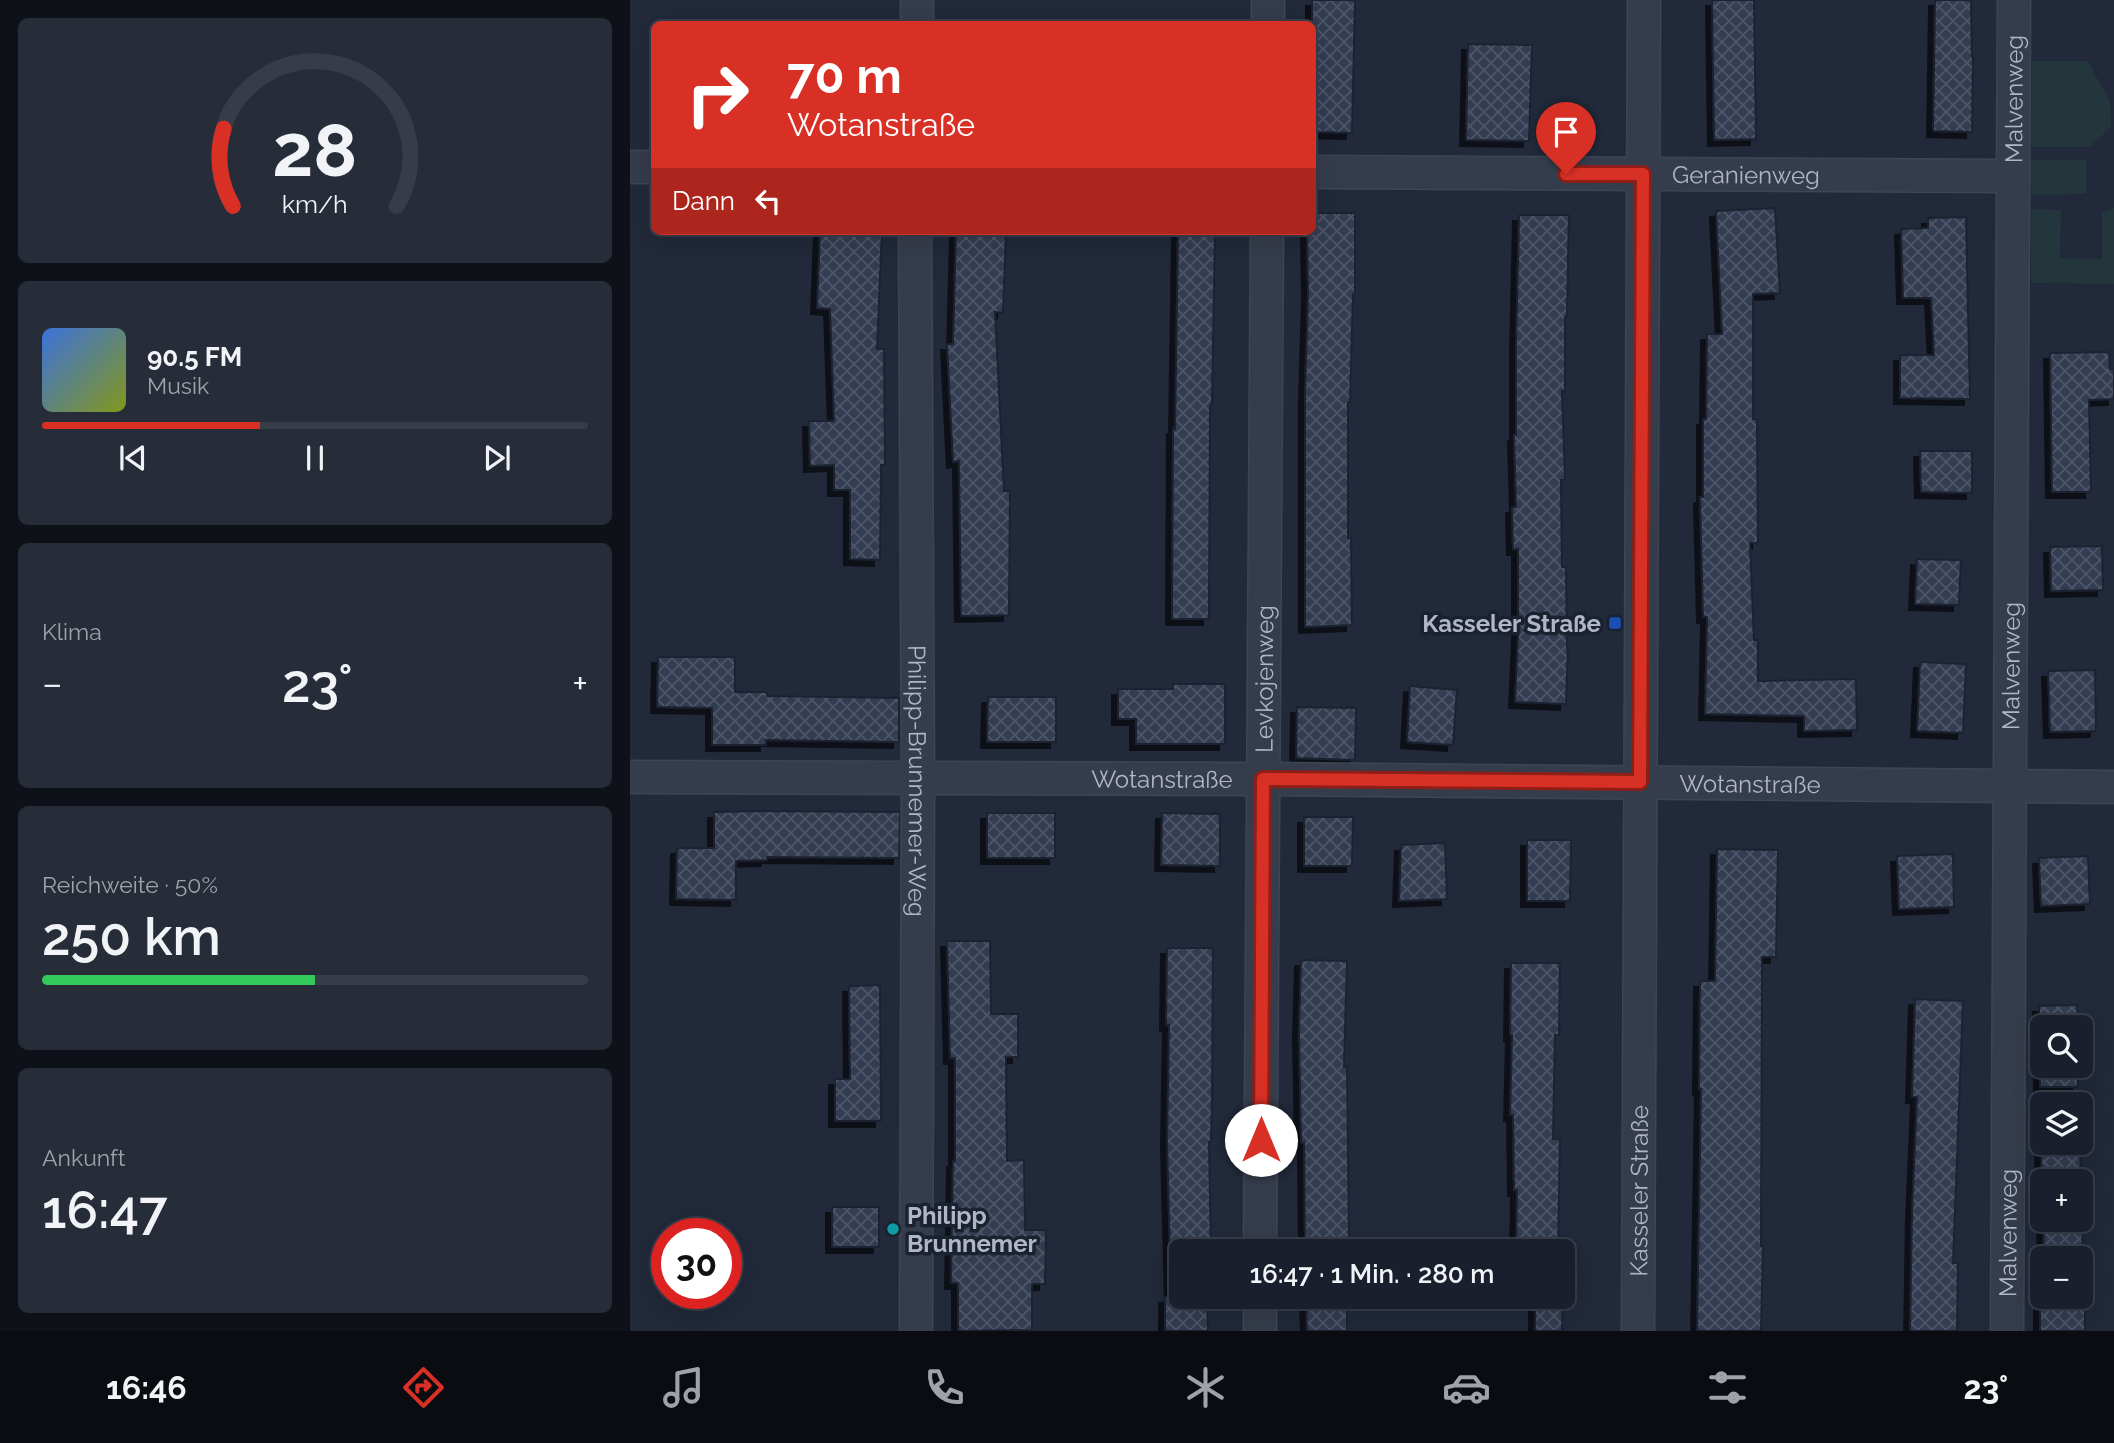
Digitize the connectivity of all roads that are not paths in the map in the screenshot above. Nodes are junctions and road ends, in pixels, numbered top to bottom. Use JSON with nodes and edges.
{"nodes":[{"id":1,"x":917,"y":0,"type":"edge"},
{"id":2,"x":1268,"y":0,"type":"edge"},
{"id":3,"x":1644,"y":0,"type":"edge"},
{"id":4,"x":2014,"y":0,"type":"edge"},
{"id":5,"x":917,"y":21,"type":"edge"},
{"id":6,"x":1268,"y":21,"type":"edge"},
{"id":7,"x":630,"y":167,"type":"edge"},
{"id":8,"x":651,"y":167,"type":"edge"},
{"id":9,"x":1316,"y":172,"type":"edge"},
{"id":10,"x":1643,"y":174,"type":"junction"},
{"id":11,"x":2012,"y":176,"type":"junction"},
{"id":12,"x":915,"y":235,"type":"edge"},
{"id":13,"x":1267,"y":235,"type":"edge"},
{"id":14,"x":630,"y":777,"type":"edge"},
{"id":15,"x":918,"y":778,"type":"junction"},
{"id":16,"x":1263,"y":779,"type":"junction"},
{"id":17,"x":1640,"y":782,"type":"junction"},
{"id":18,"x":2114,"y":787,"type":"edge"},
{"id":19,"x":2010,"y":788,"type":"junction"},
{"id":20,"x":1260,"y":1239,"type":"edge"},
{"id":21,"x":1260,"y":1309,"type":"edge"},
{"id":22,"x":916,"y":1331,"type":"edge"},
{"id":23,"x":1260,"y":1331,"type":"edge"},
{"id":24,"x":1638,"y":1331,"type":"edge"},
{"id":25,"x":2007,"y":1331,"type":"edge"}],
"edges":[{"from":1,"to":5,"type":"street"},
{"from":2,"to":6,"type":"street"},
{"from":3,"to":10,"type":"street","name":"Kasseler Straße"},
{"from":4,"to":11,"type":"street","name":"Malvenweg"},
{"from":7,"to":8,"type":"street"},
{"from":9,"to":10,"type":"street","name":"Geranienweg"},
{"from":10,"to":11,"type":"street","name":"Geranienweg"},
{"from":10,"to":17,"type":"street","name":"Kasseler Straße"},
{"from":11,"to":19,"type":"street","name":"Malvenweg"},
{"from":12,"to":15,"type":"street","name":"Philipp-Brunnemer-Weg"},
{"from":13,"to":16,"type":"street","name":"Levkojenweg"},
{"from":14,"to":15,"type":"street","name":"Wotanstraße"},
{"from":15,"to":16,"type":"street","name":"Wotanstraße"},
{"from":15,"to":22,"type":"street","name":"Philipp-Brunnemer-Weg"},
{"from":16,"to":17,"type":"street","name":"Wotanstraße"},
{"from":16,"to":20,"type":"street","name":"Levkojenweg"},
{"from":17,"to":19,"type":"street","name":"Wotanstraße"},
{"from":17,"to":24,"type":"street","name":"Kasseler Straße"},
{"from":18,"to":19,"type":"street","name":"Wotanstraße"},
{"from":19,"to":25,"type":"street","name":"Malvenweg"},
{"from":21,"to":23,"type":"street"}]}
